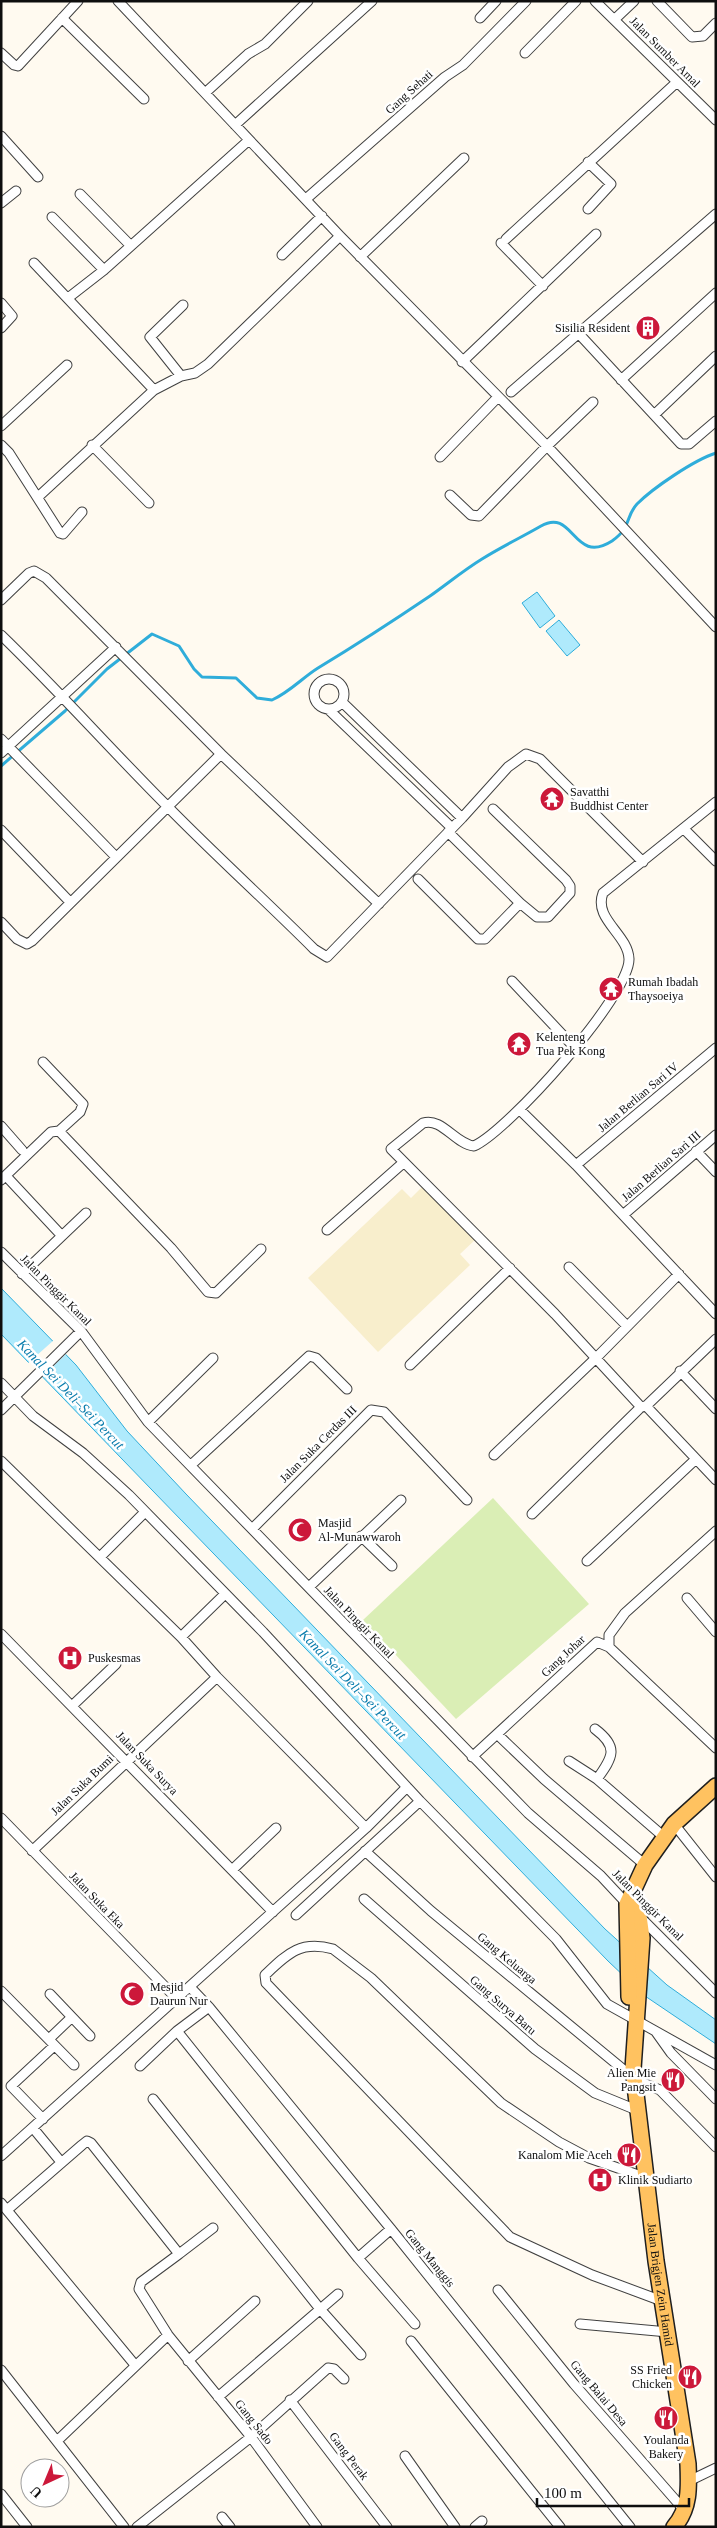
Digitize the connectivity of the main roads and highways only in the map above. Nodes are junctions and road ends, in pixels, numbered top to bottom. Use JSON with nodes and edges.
{"nodes":[{"id":1,"x":716,"y":1786,"type":"edge"},
{"id":2,"x":630,"y":1900,"type":"junction"},
{"id":3,"x":636,"y":1935,"type":"junction"},
{"id":4,"x":674,"y":2527,"type":"edge"}],
"edges":[{"from":1,"to":2,"type":"main road","name":"Jalan Brigjen Zein Hamid"},
{"from":2,"to":3,"type":"main road","name":"Jalan Brigjen Zein Hamid"},
{"from":2,"to":3,"type":"main road","name":"Jalan Brigjen Zein Hamid"},
{"from":3,"to":4,"type":"main road","name":"Jalan Brigjen Zein Hamid"}]}
